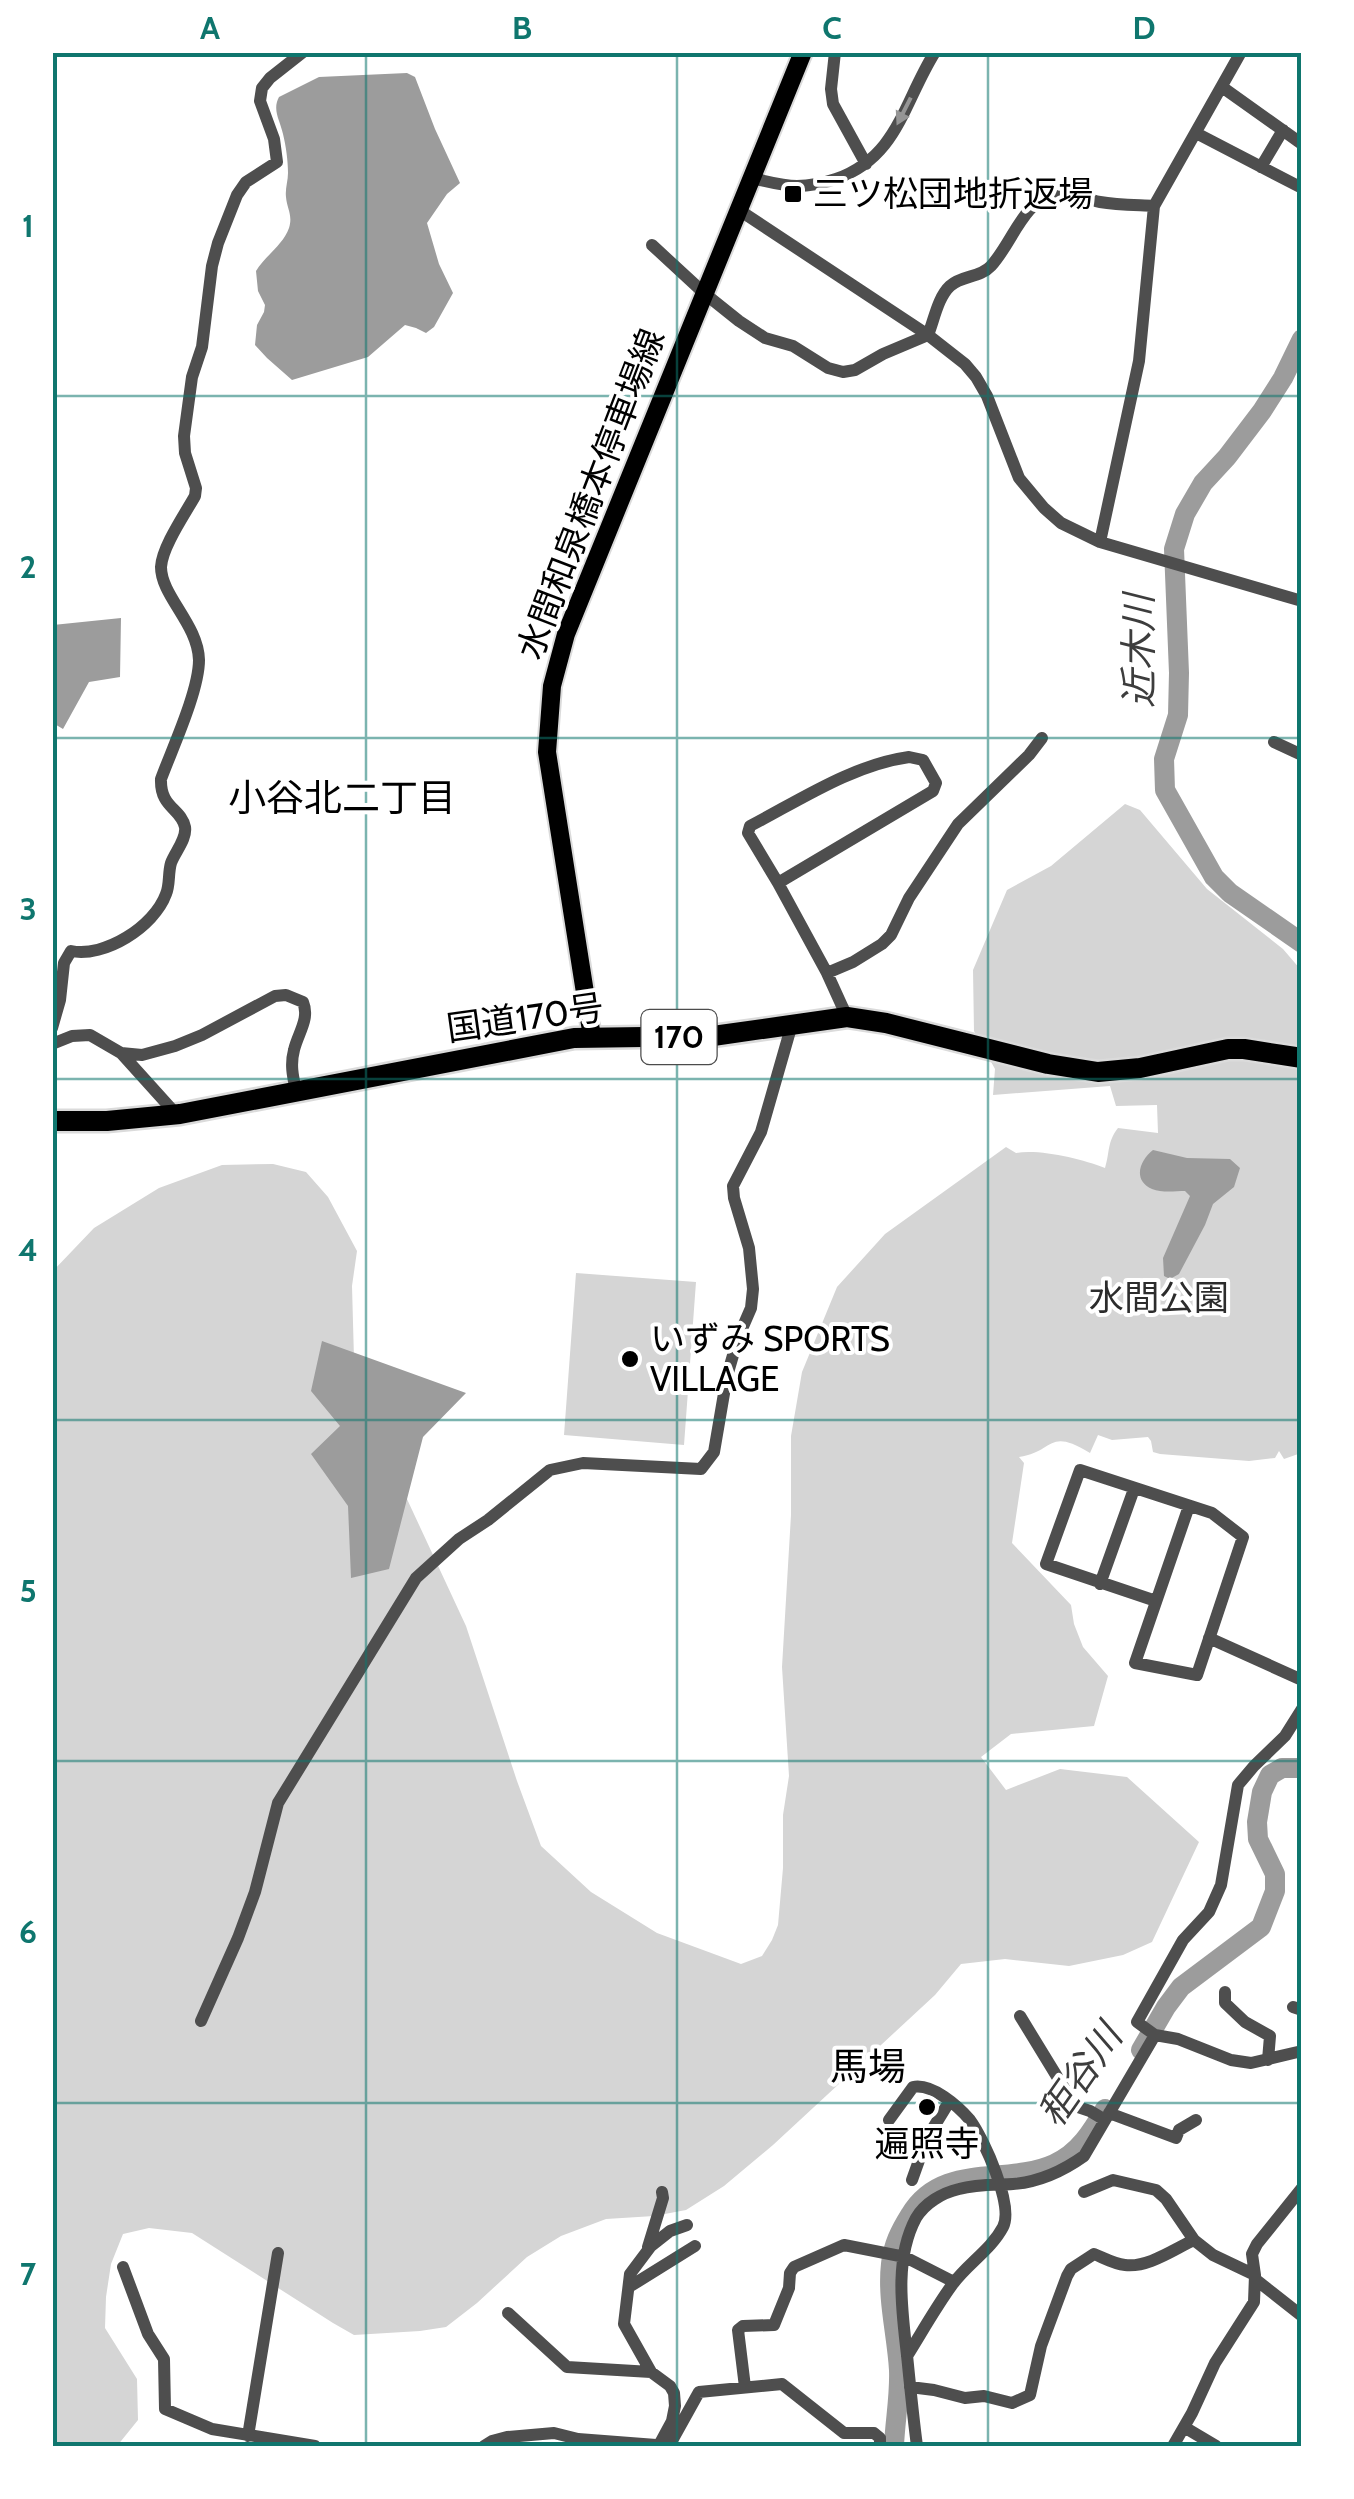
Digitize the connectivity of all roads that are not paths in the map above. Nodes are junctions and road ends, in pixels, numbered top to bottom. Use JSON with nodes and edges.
{"nodes":[{"id":1,"x":303,"y":52,"type":"edge"},
{"id":2,"x":803,"y":52,"type":"edge"},
{"id":3,"x":835,"y":52,"type":"edge"},
{"id":4,"x":934,"y":52,"type":"edge"},
{"id":5,"x":1241,"y":52,"type":"edge"},
{"id":6,"x":1222,"y":87,"type":"junction"},
{"id":7,"x":1283,"y":130,"type":"junction"},
{"id":8,"x":1196,"y":133,"type":"junction"},
{"id":9,"x":1302,"y":144,"type":"edge"},
{"id":10,"x":866,"y":164,"type":"junction"},
{"id":11,"x":1261,"y":167,"type":"junction"},
{"id":12,"x":751,"y":178,"type":"junction"},
{"id":13,"x":1302,"y":188,"type":"edge"},
{"id":14,"x":1154,"y":206,"type":"junction"},
{"id":15,"x":738,"y":210,"type":"junction"},
{"id":16,"x":652,"y":246,"type":"dead end"},
{"id":17,"x":704,"y":293,"type":"junction"},
{"id":18,"x":928,"y":335,"type":"junction"},
{"id":19,"x":1100,"y":542,"type":"junction"},
{"id":20,"x":1302,"y":602,"type":"edge"},
{"id":21,"x":1042,"y":738,"type":"dead end"},
{"id":22,"x":1274,"y":742,"type":"dead end"},
{"id":23,"x":1302,"y":755,"type":"edge"},
{"id":24,"x":778,"y":883,"type":"junction"},
{"id":25,"x":827,"y":974,"type":"junction"},
{"id":26,"x":847,"y":1017,"type":"junction"},
{"id":27,"x":792,"y":1024,"type":"junction"},
{"id":28,"x":52,"y":1028,"type":"edge"},
{"id":29,"x":592,"y":1037,"type":"junction"},
{"id":30,"x":52,"y":1044,"type":"edge"},
{"id":31,"x":121,"y":1053,"type":"junction"},
{"id":32,"x":1302,"y":1058,"type":"edge"},
{"id":33,"x":296,"y":1091,"type":"junction"},
{"id":34,"x":176,"y":1114,"type":"junction"},
{"id":35,"x":52,"y":1121,"type":"edge"},
{"id":36,"x":1134,"y":1489,"type":"junction"},
{"id":37,"x":1190,"y":1506,"type":"junction"},
{"id":38,"x":1100,"y":1584,"type":"junction"},
{"id":39,"x":1156,"y":1601,"type":"junction"},
{"id":40,"x":1209,"y":1638,"type":"junction"},
{"id":41,"x":1302,"y":1680,"type":"edge"},
{"id":42,"x":1302,"y":1709,"type":"edge"},
{"id":43,"x":1225,"y":1992,"type":"dead end"},
{"id":44,"x":1020,"y":2016,"type":"dead end"},
{"id":45,"x":201,"y":2021,"type":"dead end"},
{"id":46,"x":1155,"y":2035,"type":"junction"},
{"id":47,"x":1302,"y":2051,"type":"edge"},
{"id":48,"x":1268,"y":2060,"type":"junction"},
{"id":49,"x":950,"y":2102,"type":"junction"},
{"id":50,"x":1107,"y":2117,"type":"junction"},
{"id":51,"x":888,"y":2120,"type":"dead end"},
{"id":52,"x":1196,"y":2120,"type":"dead end"},
{"id":53,"x":912,"y":2180,"type":"dead end"},
{"id":54,"x":999,"y":2183,"type":"junction"},
{"id":55,"x":1302,"y":2188,"type":"edge"},
{"id":56,"x":662,"y":2192,"type":"dead end"},
{"id":57,"x":1084,"y":2192,"type":"dead end"},
{"id":58,"x":687,"y":2225,"type":"dead end"},
{"id":59,"x":1194,"y":2240,"type":"junction"},
{"id":60,"x":695,"y":2246,"type":"dead end"},
{"id":61,"x":647,"y":2252,"type":"junction"},
{"id":62,"x":278,"y":2253,"type":"dead end"},
{"id":63,"x":905,"y":2257,"type":"junction"},
{"id":64,"x":123,"y":2267,"type":"dead end"},
{"id":65,"x":1255,"y":2277,"type":"junction"},
{"id":66,"x":954,"y":2282,"type":"junction"},
{"id":67,"x":629,"y":2287,"type":"junction"},
{"id":68,"x":508,"y":2313,"type":"dead end"},
{"id":69,"x":1302,"y":2316,"type":"edge"},
{"id":70,"x":907,"y":2356,"type":"junction"},
{"id":71,"x":652,"y":2372,"type":"junction"},
{"id":72,"x":745,"y":2388,"type":"junction"},
{"id":73,"x":910,"y":2388,"type":"junction"},
{"id":74,"x":1184,"y":2427,"type":"junction"},
{"id":75,"x":248,"y":2436,"type":"junction"},
{"id":76,"x":507,"y":2442,"type":"edge"},
{"id":77,"x":316,"y":2446,"type":"edge"},
{"id":78,"x":484,"y":2446,"type":"edge"},
{"id":79,"x":659,"y":2446,"type":"edge"},
{"id":80,"x":880,"y":2446,"type":"edge"},
{"id":81,"x":916,"y":2446,"type":"edge"},
{"id":82,"x":1172,"y":2446,"type":"edge"},
{"id":83,"x":1216,"y":2446,"type":"edge"}],
"edges":[{"from":1,"to":28,"type":"street"},
{"from":2,"to":12,"type":"main road","name":"水間和泉橋本停車場線"},
{"from":3,"to":10,"type":"street"},
{"from":4,"to":10,"type":"street","one_way":true},
{"from":5,"to":6,"type":"street"},
{"from":6,"to":7,"type":"street"},
{"from":6,"to":8,"type":"street"},
{"from":7,"to":9,"type":"street"},
{"from":7,"to":11,"type":"street"},
{"from":8,"to":11,"type":"street"},
{"from":8,"to":14,"type":"street"},
{"from":10,"to":12,"type":"street"},
{"from":11,"to":13,"type":"street"},
{"from":12,"to":15,"type":"main road","name":"水間和泉橋本停車場線"},
{"from":14,"to":18,"type":"street"},
{"from":14,"to":19,"type":"street"},
{"from":15,"to":17,"type":"main road","name":"水間和泉橋本停車場線"},
{"from":15,"to":18,"type":"street"},
{"from":16,"to":17,"type":"street"},
{"from":17,"to":18,"type":"street"},
{"from":17,"to":29,"type":"main road","name":"水間和泉橋本停車場線"},
{"from":18,"to":19,"type":"street"},
{"from":19,"to":20,"type":"street"},
{"from":21,"to":25,"type":"street"},
{"from":22,"to":23,"type":"street"},
{"from":24,"to":24,"type":"street"},
{"from":24,"to":25,"type":"street"},
{"from":25,"to":26,"type":"street"},
{"from":26,"to":27,"type":"highway","name":"国道170号","number":"170"},
{"from":26,"to":32,"type":"highway","name":"国道170号","number":"170"},
{"from":27,"to":29,"type":"highway","name":"国道170号","number":"170"},
{"from":27,"to":45,"type":"street"},
{"from":29,"to":33,"type":"highway","name":"国道170号","number":"170"},
{"from":30,"to":31,"type":"street"},
{"from":31,"to":33,"type":"street"},
{"from":31,"to":34,"type":"street"},
{"from":33,"to":34,"type":"highway","name":"国道170号","number":"170"},
{"from":34,"to":35,"type":"highway","name":"国道170号","number":"170"},
{"from":36,"to":37,"type":"street"},
{"from":36,"to":38,"type":"street"},
{"from":36,"to":38,"type":"street"},
{"from":37,"to":39,"type":"street"},
{"from":37,"to":40,"type":"street"},
{"from":38,"to":39,"type":"street"},
{"from":39,"to":40,"type":"street"},
{"from":40,"to":41,"type":"street"},
{"from":42,"to":46,"type":"street"},
{"from":43,"to":48,"type":"street"},
{"from":44,"to":50,"type":"street"},
{"from":46,"to":48,"type":"street"},
{"from":46,"to":50,"type":"street"},
{"from":47,"to":48,"type":"street"},
{"from":49,"to":51,"type":"street"},
{"from":49,"to":53,"type":"street"},
{"from":49,"to":54,"type":"street"},
{"from":50,"to":52,"type":"street"},
{"from":50,"to":54,"type":"street"},
{"from":54,"to":63,"type":"street"},
{"from":54,"to":66,"type":"street"},
{"from":55,"to":65,"type":"street"},
{"from":56,"to":61,"type":"street"},
{"from":57,"to":59,"type":"street"},
{"from":58,"to":61,"type":"street"},
{"from":59,"to":65,"type":"street"},
{"from":59,"to":73,"type":"street"},
{"from":60,"to":67,"type":"street"},
{"from":61,"to":67,"type":"street"},
{"from":62,"to":75,"type":"street"},
{"from":63,"to":66,"type":"street"},
{"from":63,"to":70,"type":"street"},
{"from":63,"to":72,"type":"street"},
{"from":64,"to":75,"type":"street"},
{"from":65,"to":69,"type":"street"},
{"from":65,"to":74,"type":"street"},
{"from":66,"to":70,"type":"street"},
{"from":67,"to":71,"type":"street"},
{"from":68,"to":71,"type":"street"},
{"from":70,"to":73,"type":"street"},
{"from":71,"to":79,"type":"street"},
{"from":72,"to":79,"type":"street"},
{"from":72,"to":80,"type":"street"},
{"from":73,"to":81,"type":"street"},
{"from":74,"to":82,"type":"street"},
{"from":74,"to":83,"type":"street"},
{"from":75,"to":77,"type":"street"},
{"from":76,"to":78,"type":"street"},
{"from":76,"to":79,"type":"street"}]}
